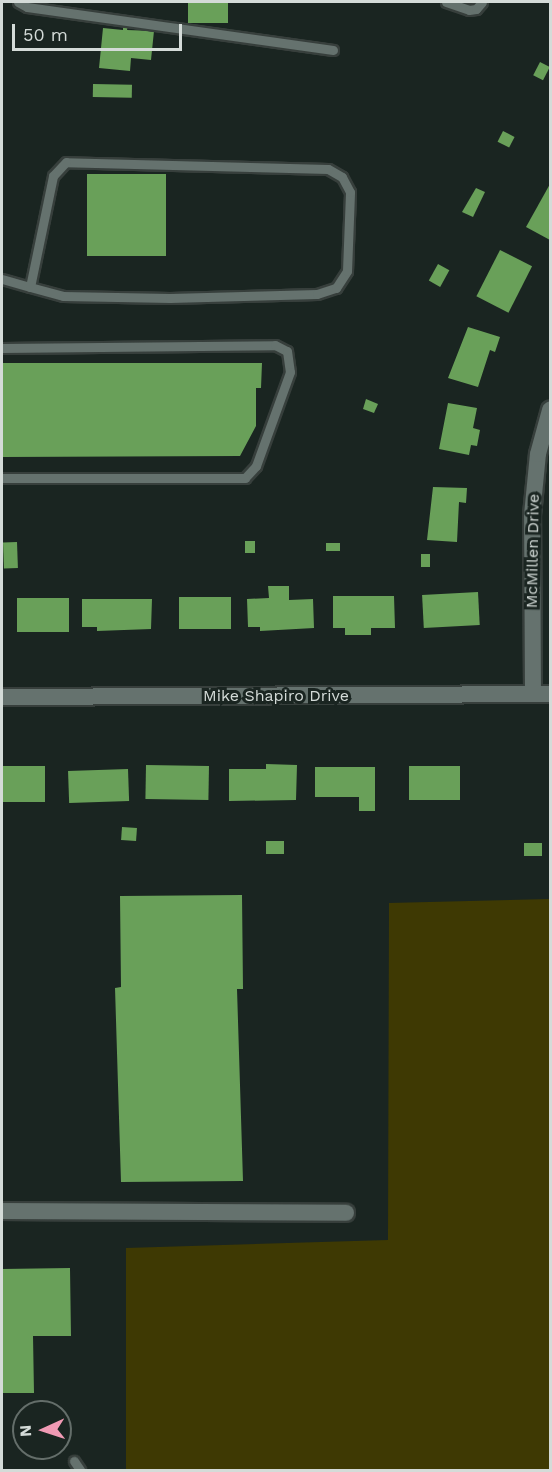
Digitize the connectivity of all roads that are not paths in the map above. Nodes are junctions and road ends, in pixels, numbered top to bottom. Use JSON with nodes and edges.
{"nodes":[{"id":1,"x":18,"y":2,"type":"edge"},
{"id":2,"x":446,"y":2,"type":"edge"},
{"id":3,"x":482,"y":2,"type":"edge"},
{"id":4,"x":333,"y":50,"type":"dead end"},
{"id":5,"x":2,"y":279,"type":"edge"},
{"id":6,"x":30,"y":287,"type":"junction"},
{"id":7,"x":2,"y":348,"type":"edge"},
{"id":8,"x":550,"y":410,"type":"edge"},
{"id":9,"x":2,"y":478,"type":"edge"},
{"id":10,"x":533,"y":694,"type":"junction"},
{"id":11,"x":550,"y":694,"type":"edge"},
{"id":12,"x":2,"y":698,"type":"edge"},
{"id":13,"x":2,"y":1211,"type":"edge"},
{"id":14,"x":346,"y":1213,"type":"dead end"},
{"id":15,"x":74,"y":1461,"type":"dead end"},
{"id":16,"x":80,"y":1470,"type":"edge"}],
"edges":[{"from":1,"to":4,"type":"lane"},
{"from":2,"to":3,"type":"lane"},
{"from":5,"to":6,"type":"lane"},
{"from":6,"to":6,"type":"lane"},
{"from":7,"to":9,"type":"lane"},
{"from":8,"to":10,"type":"street","name":"McMillen Drive"},
{"from":10,"to":11,"type":"street","name":"Mike Shapiro Drive"},
{"from":10,"to":12,"type":"street","name":"Mike Shapiro Drive"},
{"from":13,"to":14,"type":"street"},
{"from":15,"to":16,"type":"lane"}]}
